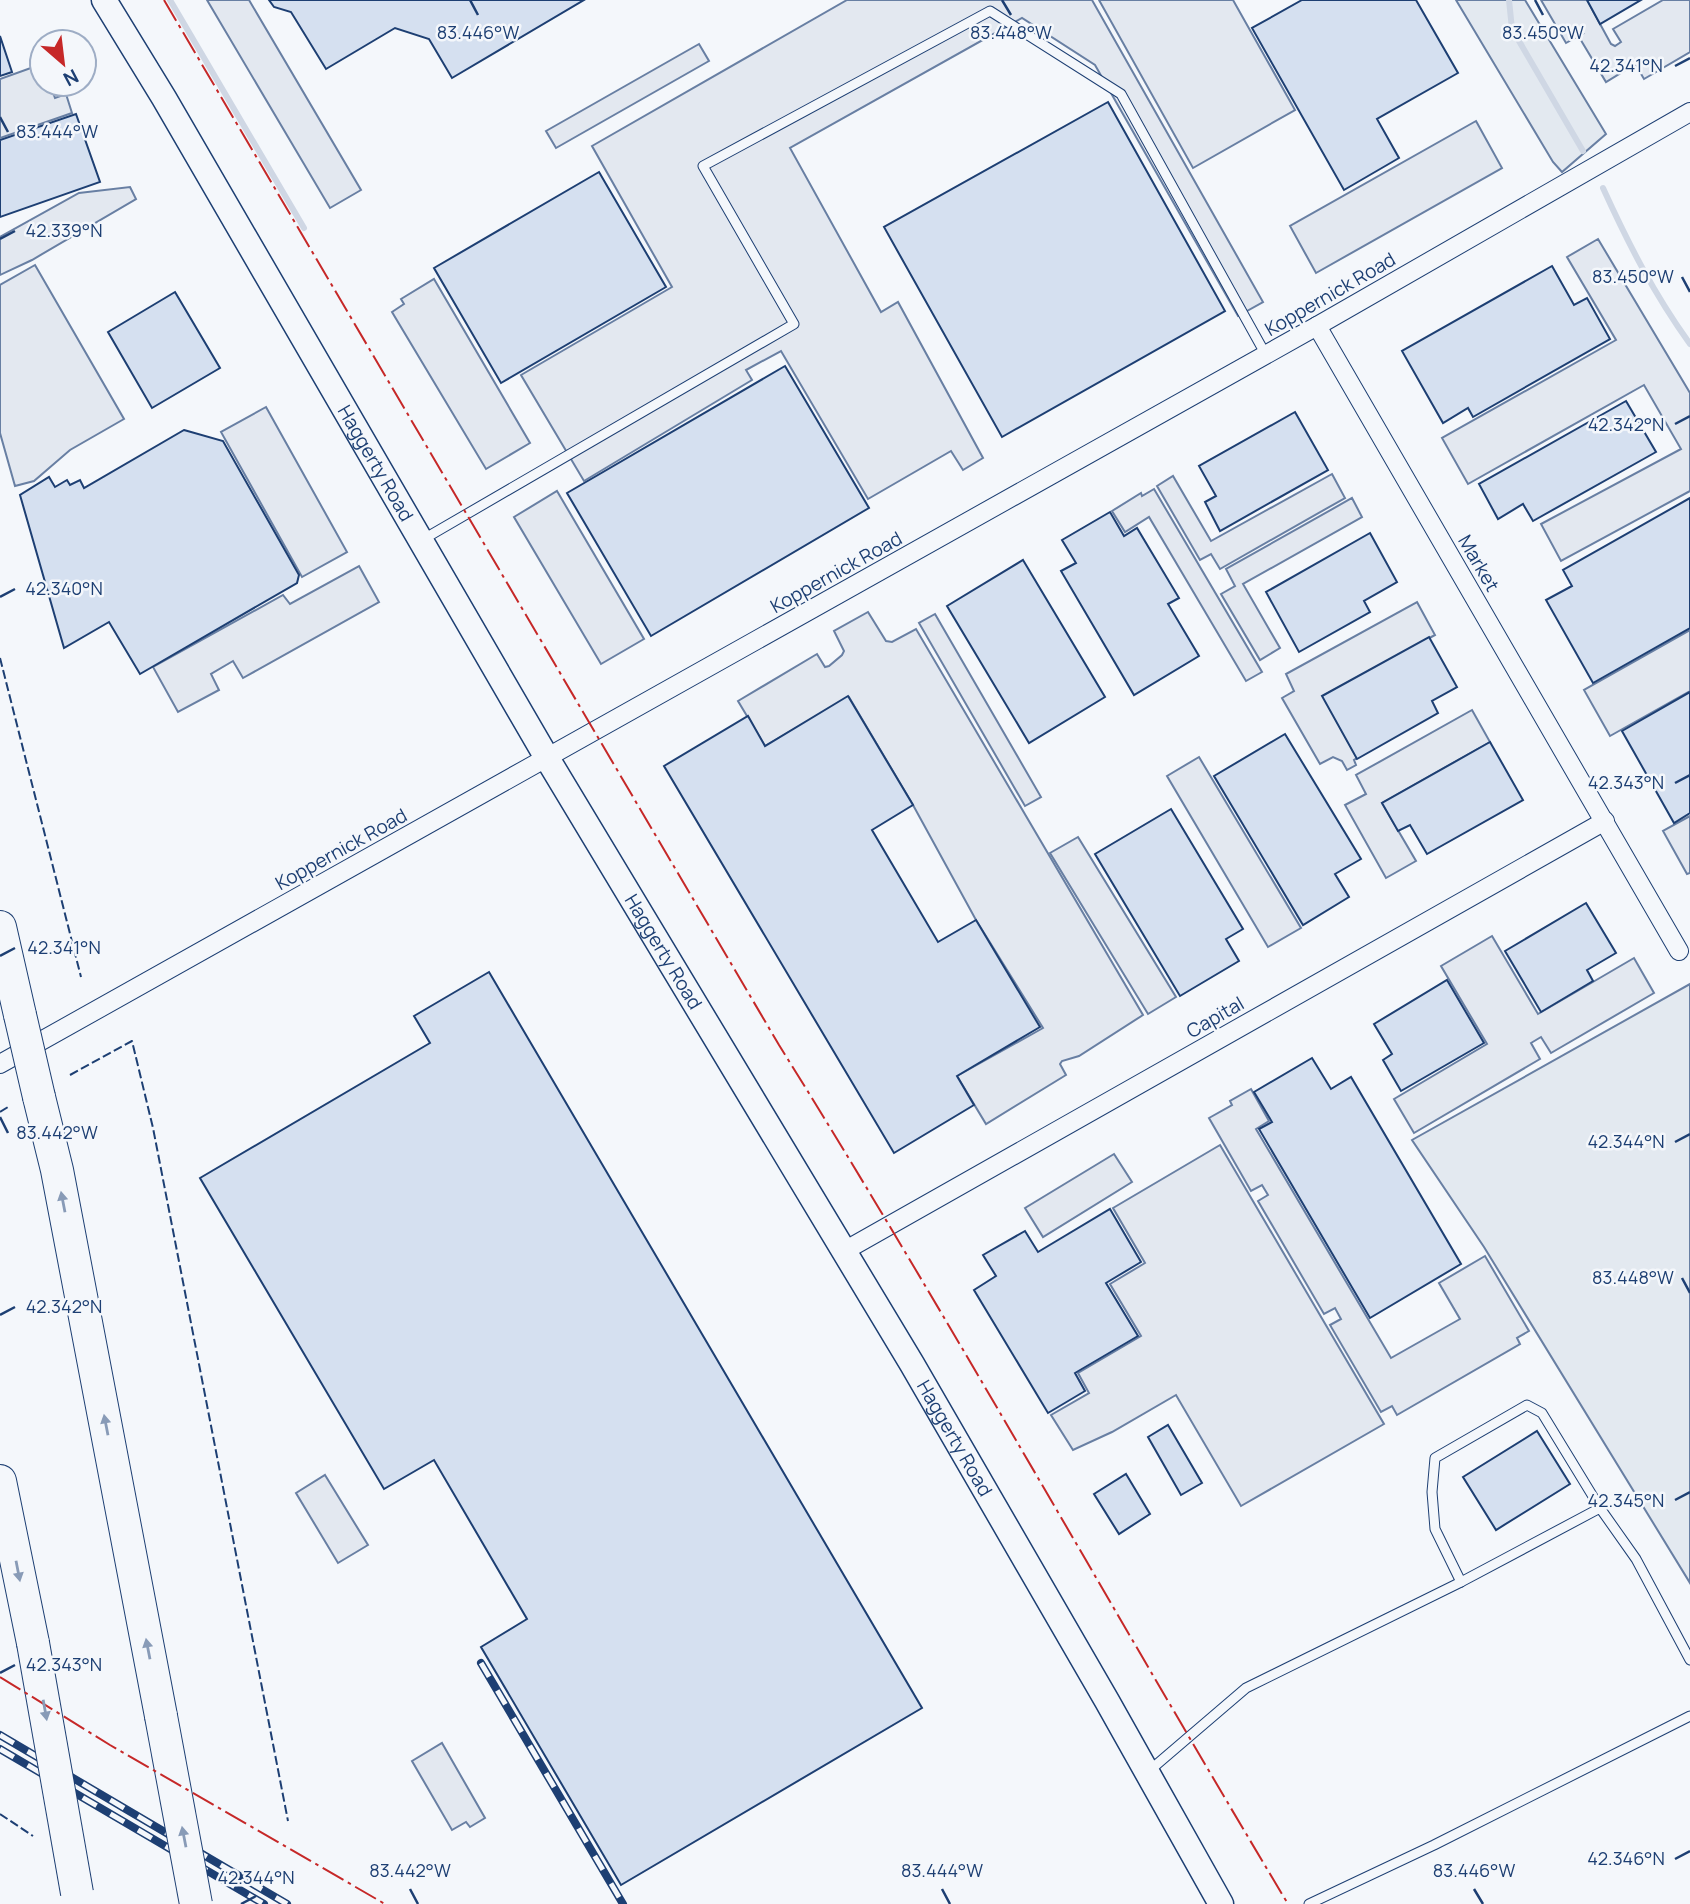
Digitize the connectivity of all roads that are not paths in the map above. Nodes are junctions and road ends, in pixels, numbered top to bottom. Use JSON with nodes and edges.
{"nodes":[{"id":1,"x":104,"y":0,"type":"edge"},
{"id":2,"x":1690,"y":112,"type":"edge"},
{"id":3,"x":1317,"y":326,"type":"junction"},
{"id":4,"x":1265,"y":355,"type":"junction"},
{"id":5,"x":421,"y":541,"type":"junction"},
{"id":6,"x":547,"y":758,"type":"junction"},
{"id":7,"x":1605,"y":821,"type":"junction"},
{"id":8,"x":0,"y":927,"type":"edge"},
{"id":9,"x":1679,"y":951,"type":"dead end"},
{"id":10,"x":0,"y":1064,"type":"edge"},
{"id":11,"x":846,"y":1250,"type":"junction"},
{"id":12,"x":0,"y":1480,"type":"edge"},
{"id":13,"x":1600,"y":1508,"type":"junction"},
{"id":14,"x":1461,"y":1582,"type":"junction"},
{"id":15,"x":1690,"y":1660,"type":"edge"},
{"id":16,"x":1690,"y":1716,"type":"edge"},
{"id":17,"x":1147,"y":1772,"type":"junction"},
{"id":18,"x":78,"y":1898,"type":"edge"},
{"id":19,"x":196,"y":1904,"type":"edge"},
{"id":20,"x":1221,"y":1904,"type":"edge"},
{"id":21,"x":1309,"y":1904,"type":"edge"}],
"edges":[{"from":1,"to":5,"type":"main road","name":"Haggerty Road"},
{"from":2,"to":3,"type":"street","name":"Koppernick Road"},
{"from":3,"to":4,"type":"street","name":"Koppernick Road"},
{"from":3,"to":7,"type":"street","name":"Market"},
{"from":4,"to":5,"type":"lane"},
{"from":4,"to":6,"type":"street","name":"Koppernick Road"},
{"from":5,"to":6,"type":"main road","name":"Haggerty Road"},
{"from":6,"to":10,"type":"street","name":"Koppernick Road"},
{"from":6,"to":11,"type":"main road","name":"Haggerty Road"},
{"from":7,"to":9,"type":"street","name":"Market"},
{"from":7,"to":11,"type":"street","name":"Capital"},
{"from":19,"to":8,"type":"highway","one_way":true,"bridge":true},
{"from":11,"to":17,"type":"main road","name":"Haggerty Road"},
{"from":12,"to":18,"type":"highway","one_way":true,"bridge":true},
{"from":13,"to":14,"type":"lane"},
{"from":13,"to":14,"type":"lane"},
{"from":13,"to":15,"type":"lane"},
{"from":14,"to":17,"type":"lane"},
{"from":16,"to":21,"type":"lane"},
{"from":17,"to":20,"type":"main road","name":"Haggerty Road"}]}
